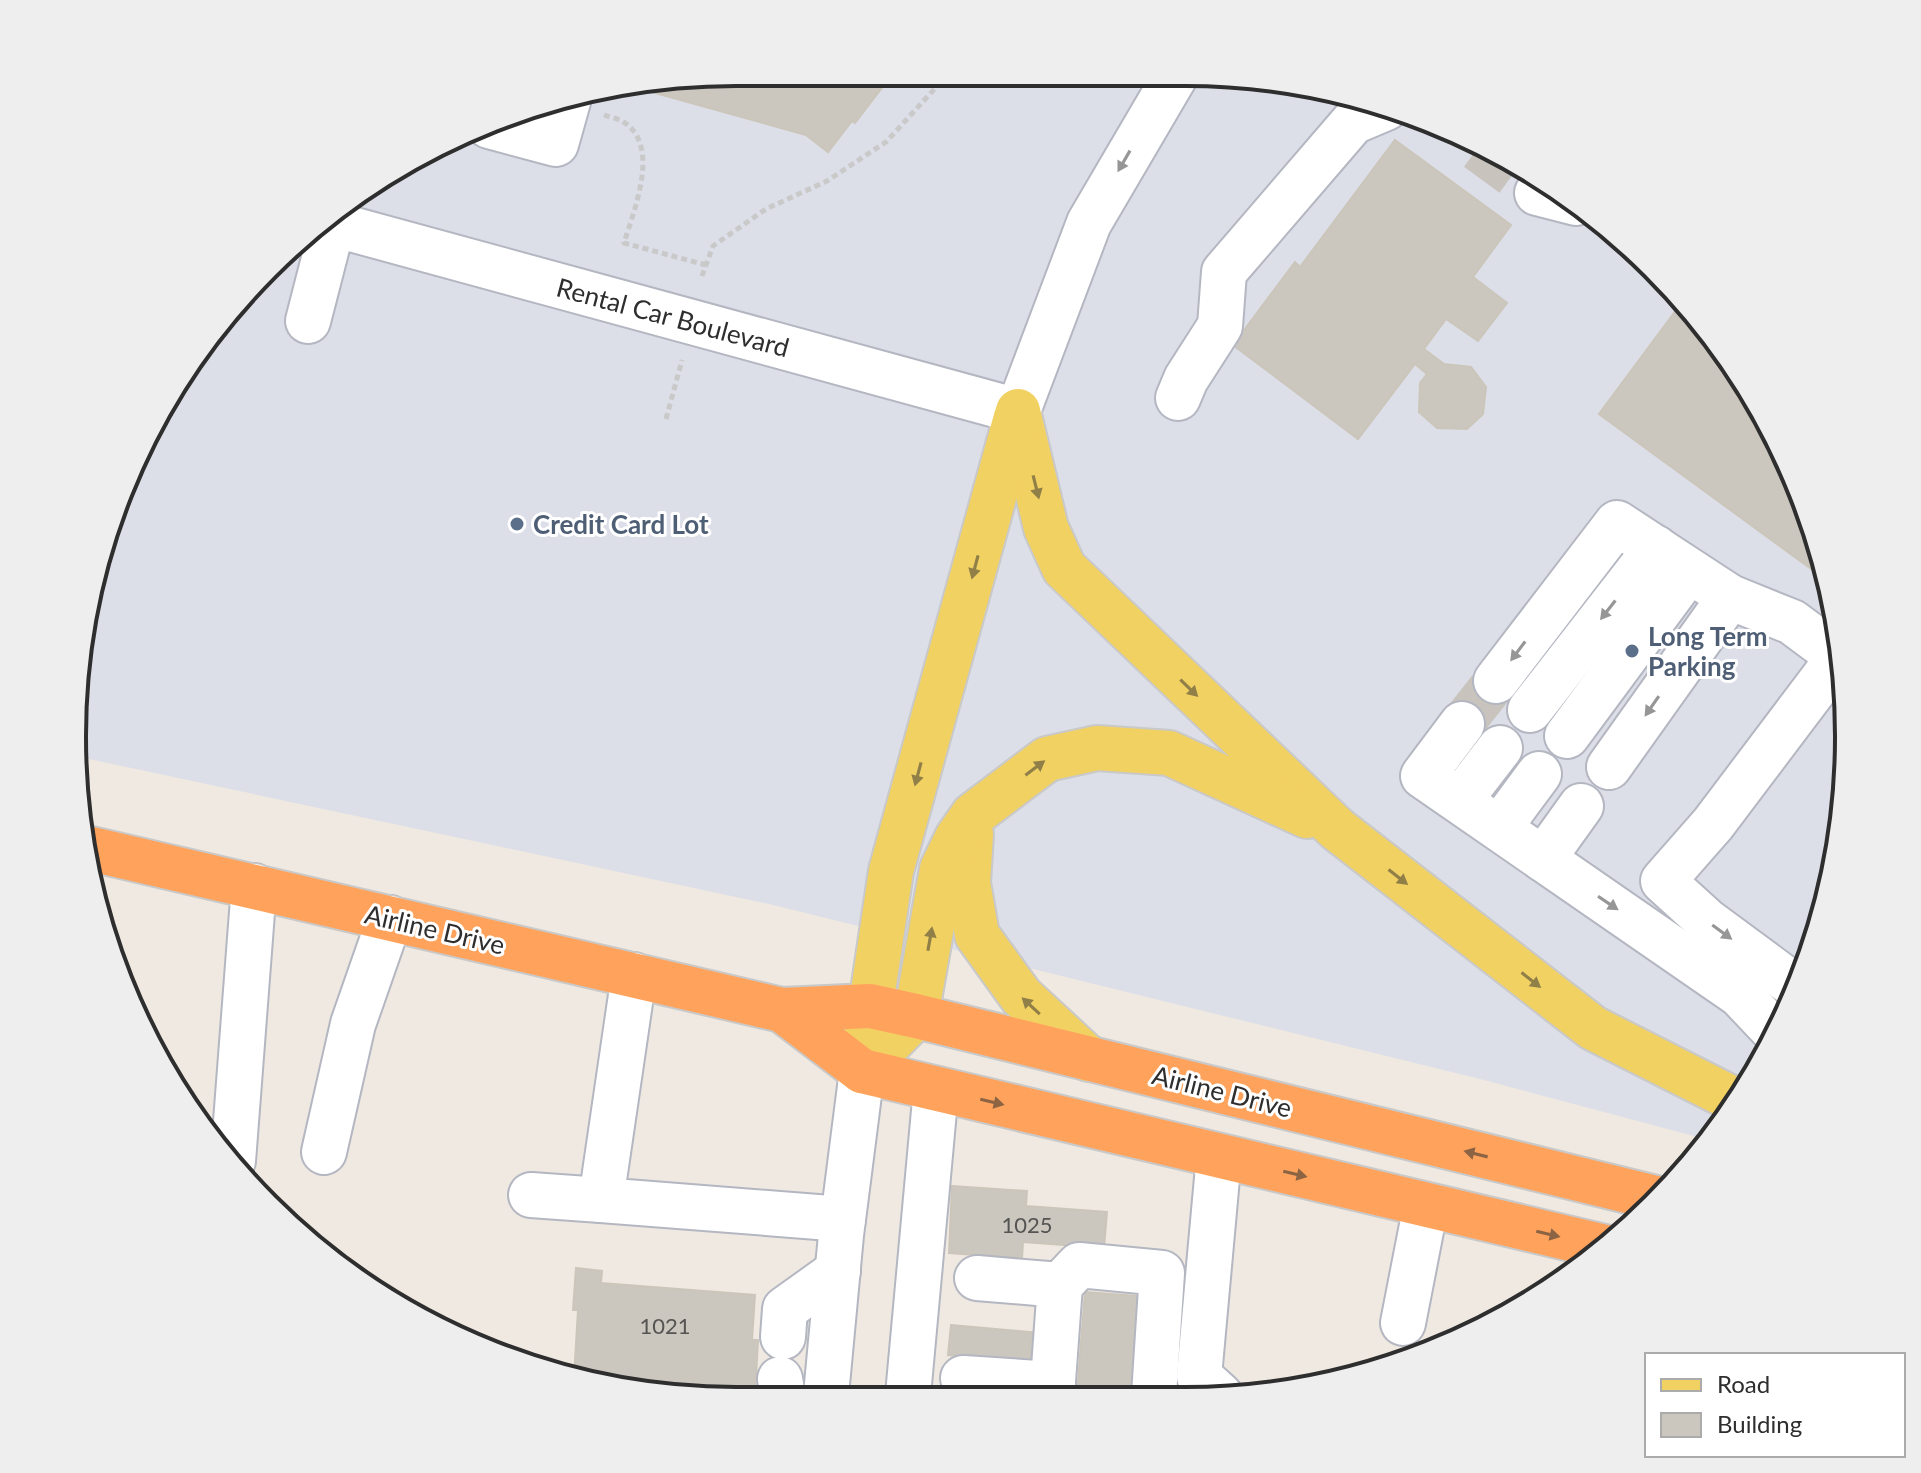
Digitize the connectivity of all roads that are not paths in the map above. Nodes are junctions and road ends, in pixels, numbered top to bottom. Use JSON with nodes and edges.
{"nodes":[{"id":1,"x":1174,"y":86,"type":"edge"},
{"id":2,"x":583,"y":105,"type":"edge"},
{"id":3,"x":1372,"y":114,"type":"edge"},
{"id":4,"x":504,"y":130,"type":"edge"},
{"id":5,"x":343,"y":218,"type":"edge"},
{"id":6,"x":308,"y":321,"type":"dead end"},
{"id":7,"x":1178,"y":398,"type":"dead end"},
{"id":8,"x":1018,"y":411,"type":"junction"},
{"id":9,"x":1672,"y":560,"type":"junction"},
{"id":10,"x":1730,"y":597,"type":"junction"},
{"id":11,"x":1829,"y":649,"type":"edge"},
{"id":12,"x":1831,"y":670,"type":"edge"},
{"id":13,"x":1496,"y":681,"type":"tunnel mouth"},
{"id":14,"x":1530,"y":710,"type":"tunnel mouth"},
{"id":15,"x":1462,"y":724,"type":"tunnel mouth"},
{"id":16,"x":1567,"y":736,"type":"dead end"},
{"id":17,"x":1500,"y":748,"type":"tunnel mouth"},
{"id":18,"x":1609,"y":767,"type":"dead end"},
{"id":19,"x":1539,"y":774,"type":"dead end"},
{"id":20,"x":1460,"y":800,"type":"junction"},
{"id":21,"x":1581,"y":806,"type":"dead end"},
{"id":22,"x":973,"y":815,"type":"junction"},
{"id":23,"x":1499,"y":828,"type":"junction"},
{"id":24,"x":1337,"y":829,"type":"junction"},
{"id":25,"x":96,"y":850,"type":"edge"},
{"id":26,"x":1543,"y":859,"type":"junction"},
{"id":27,"x":254,"y":886,"type":"junction"},
{"id":28,"x":390,"y":918,"type":"junction"},
{"id":29,"x":634,"y":975,"type":"junction"},
{"id":30,"x":1787,"y":980,"type":"edge"},
{"id":31,"x":870,"y":1006,"type":"junction"},
{"id":32,"x":782,"y":1010,"type":"junction"},
{"id":33,"x":916,"y":1016,"type":"junction"},
{"id":34,"x":1768,"y":1024,"type":"edge"},
{"id":35,"x":1089,"y":1059,"type":"junction"},
{"id":36,"x":862,"y":1071,"type":"junction"},
{"id":37,"x":936,"y":1089,"type":"junction"},
{"id":38,"x":1726,"y":1096,"type":"edge"},
{"id":39,"x":234,"y":1149,"type":"edge"},
{"id":40,"x":324,"y":1152,"type":"dead end"},
{"id":41,"x":1219,"y":1156,"type":"junction"},
{"id":42,"x":531,"y":1195,"type":"dead end"},
{"id":43,"x":1645,"y":1195,"type":"edge"},
{"id":44,"x":601,"y":1200,"type":"junction"},
{"id":45,"x":1426,"y":1205,"type":"junction"},
{"id":46,"x":843,"y":1219,"type":"junction"},
{"id":47,"x":1591,"y":1244,"type":"edge"},
{"id":48,"x":838,"y":1271,"type":"junction"},
{"id":49,"x":977,"y":1278,"type":"dead end"},
{"id":50,"x":1060,"y":1285,"type":"junction"},
{"id":51,"x":1403,"y":1323,"type":"dead end"},
{"id":52,"x":782,"y":1370,"type":"edge"},
{"id":53,"x":963,"y":1378,"type":"dead end"},
{"id":54,"x":1210,"y":1386,"type":"edge"},
{"id":55,"x":827,"y":1387,"type":"edge"},
{"id":56,"x":909,"y":1387,"type":"edge"},
{"id":57,"x":1030,"y":1387,"type":"edge"},
{"id":58,"x":1053,"y":1387,"type":"edge"},
{"id":59,"x":1155,"y":1387,"type":"edge"}],
"edges":[{"from":1,"to":8,"type":"lane","one_way":true},
{"from":2,"to":4,"type":"lane"},
{"from":3,"to":7,"type":"lane"},
{"from":5,"to":6,"type":"lane"},
{"from":5,"to":8,"type":"lane","name":"Rental Car Boulevard"},
{"from":8,"to":24,"type":"main road","one_way":true},
{"from":8,"to":31,"type":"main road","one_way":true},
{"from":9,"to":10,"type":"lane"},
{"from":9,"to":13,"type":"lane","one_way":true},
{"from":9,"to":14,"type":"lane","one_way":true},
{"from":9,"to":16,"type":"lane"},
{"from":10,"to":11,"type":"lane"},
{"from":10,"to":18,"type":"lane","one_way":true},
{"from":12,"to":30,"type":"lane","one_way":true},
{"from":15,"to":20,"type":"lane"},
{"from":17,"to":20,"type":"lane"},
{"from":19,"to":23,"type":"lane"},
{"from":20,"to":23,"type":"lane"},
{"from":21,"to":26,"type":"lane"},
{"from":22,"to":24,"type":"main road","one_way":true},
{"from":33,"to":22,"type":"main road","one_way":true},
{"from":35,"to":22,"type":"main road","one_way":true},
{"from":23,"to":26,"type":"lane"},
{"from":24,"to":38,"type":"main road","one_way":true},
{"from":25,"to":27,"type":"highway","name":"Airline Drive"},
{"from":26,"to":34,"type":"lane","one_way":true},
{"from":27,"to":28,"type":"highway","name":"Airline Drive"},
{"from":27,"to":39,"type":"lane"},
{"from":28,"to":29,"type":"highway","name":"Airline Drive"},
{"from":28,"to":40,"type":"lane"},
{"from":29,"to":32,"type":"highway","name":"Airline Drive"},
{"from":29,"to":44,"type":"lane"},
{"from":31,"to":32,"type":"highway","name":"Airline Drive"},
{"from":31,"to":33,"type":"highway","name":"Airline Drive"},
{"from":31,"to":36,"type":"main road"},
{"from":32,"to":36,"type":"highway","name":"Airline Drive"},
{"from":33,"to":35,"type":"highway","name":"Airline Drive"},
{"from":33,"to":36,"type":"main road"},
{"from":43,"to":35,"type":"highway","name":"Airline Drive","one_way":true},
{"from":36,"to":37,"type":"highway","name":"Airline Drive"},
{"from":36,"to":46,"type":"lane"},
{"from":37,"to":41,"type":"highway","name":"Airline Drive","one_way":true},
{"from":37,"to":56,"type":"lane"},
{"from":41,"to":45,"type":"highway","name":"Airline Drive","one_way":true},
{"from":41,"to":54,"type":"lane"},
{"from":42,"to":44,"type":"lane"},
{"from":44,"to":46,"type":"lane"},
{"from":45,"to":47,"type":"highway","name":"Airline Drive","one_way":true},
{"from":45,"to":51,"type":"lane"},
{"from":46,"to":48,"type":"lane"},
{"from":48,"to":52,"type":"lane"},
{"from":48,"to":55,"type":"lane"},
{"from":49,"to":50,"type":"lane"},
{"from":50,"to":58,"type":"lane"},
{"from":50,"to":59,"type":"lane"},
{"from":53,"to":57,"type":"lane"}]}
